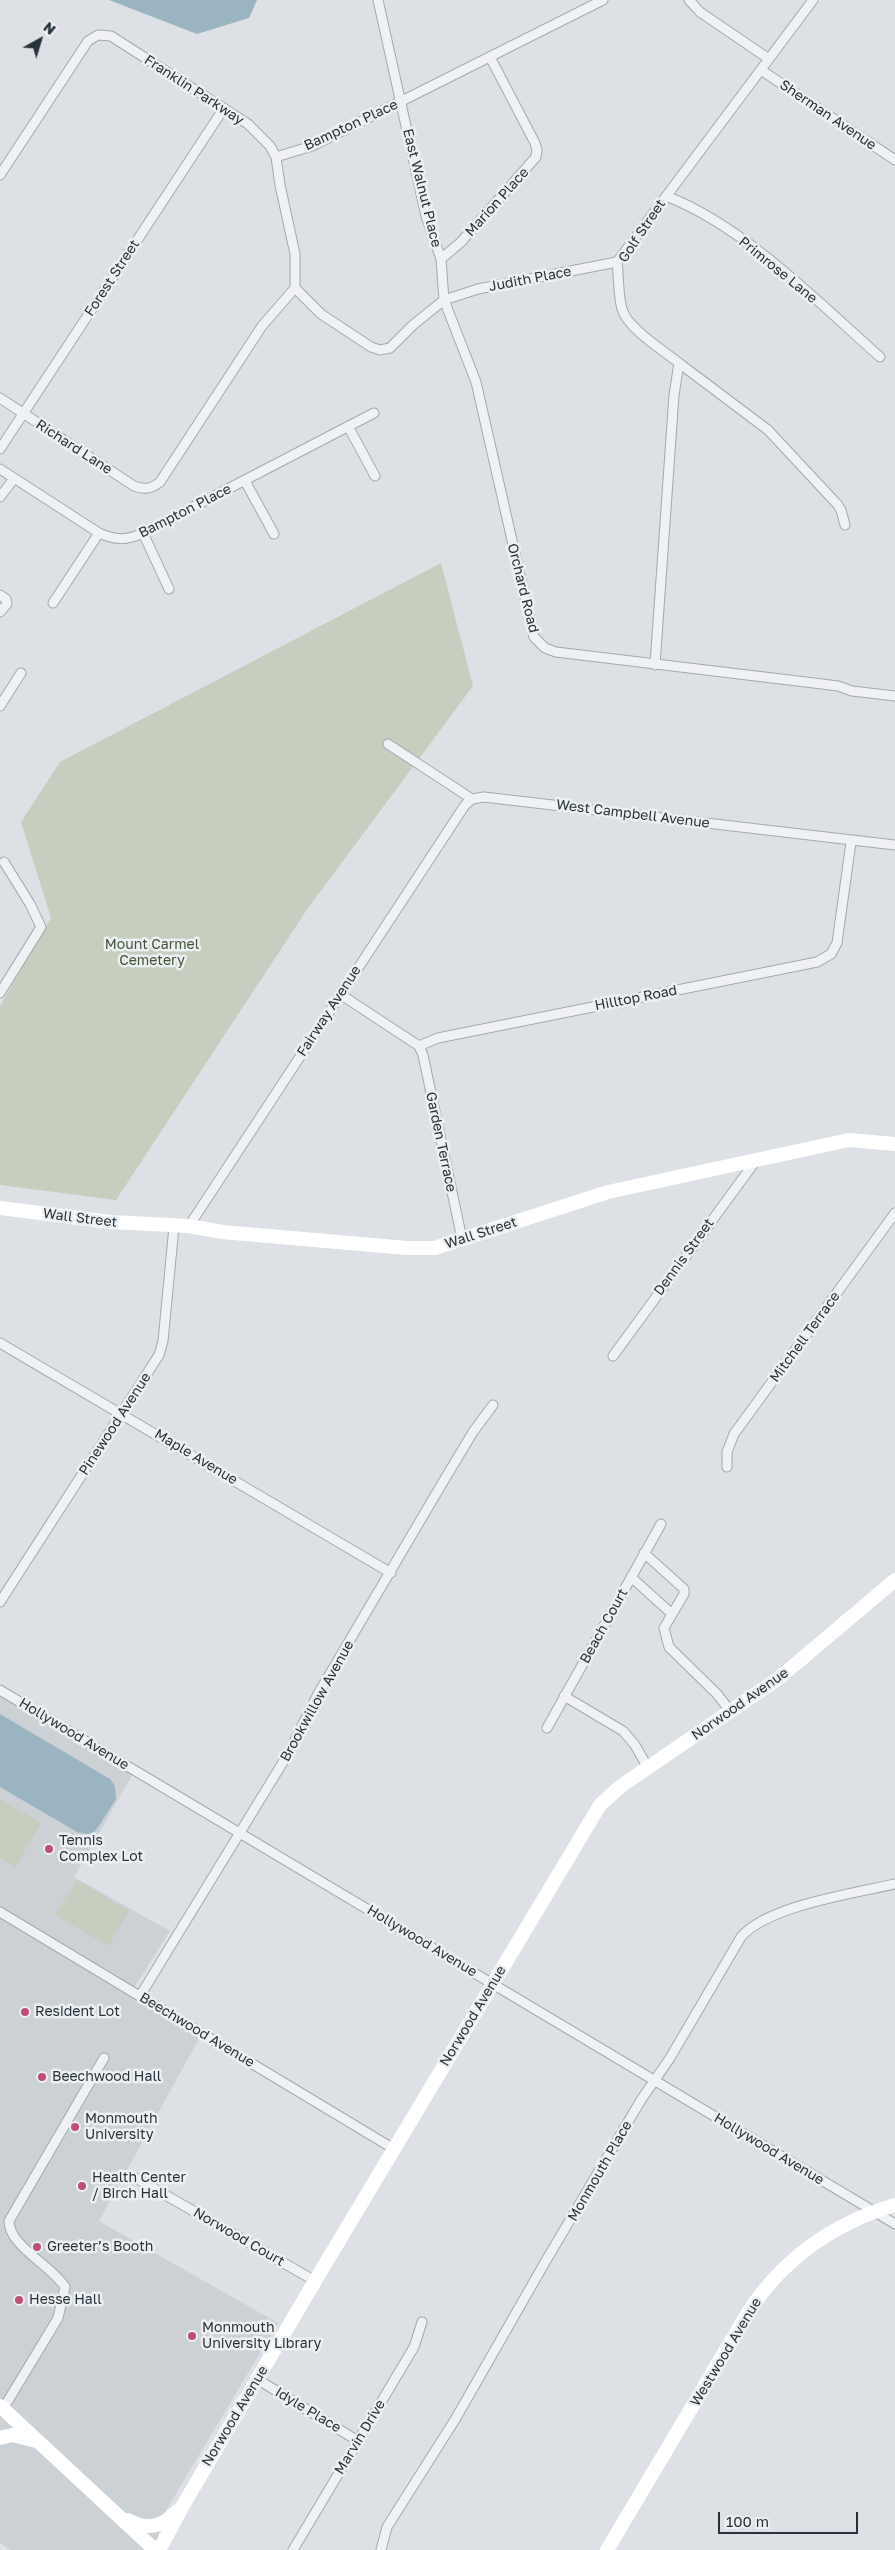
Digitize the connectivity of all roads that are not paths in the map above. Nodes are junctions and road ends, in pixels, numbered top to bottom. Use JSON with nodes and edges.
{"nodes":[{"id":1,"x":378,"y":0,"type":"edge"},
{"id":2,"x":603,"y":0,"type":"edge"},
{"id":3,"x":689,"y":0,"type":"edge"},
{"id":4,"x":813,"y":0,"type":"edge"},
{"id":5,"x":490,"y":57,"type":"junction"},
{"id":6,"x":769,"y":59,"type":"junction"},
{"id":7,"x":761,"y":70,"type":"junction"},
{"id":8,"x":401,"y":102,"type":"junction"},
{"id":9,"x":224,"y":108,"type":"junction"},
{"id":10,"x":276,"y":157,"type":"junction"},
{"id":11,"x":895,"y":160,"type":"edge"},
{"id":12,"x":0,"y":176,"type":"edge"},
{"id":13,"x":666,"y":196,"type":"junction"},
{"id":14,"x":441,"y":259,"type":"junction"},
{"id":15,"x":617,"y":262,"type":"junction"},
{"id":16,"x":295,"y":288,"type":"junction"},
{"id":17,"x":444,"y":300,"type":"junction"},
{"id":18,"x":880,"y":357,"type":"dead end"},
{"id":19,"x":679,"y":362,"type":"junction"},
{"id":20,"x":0,"y":398,"type":"edge"},
{"id":21,"x":374,"y":413,"type":"dead end"},
{"id":22,"x":23,"y":414,"type":"junction"},
{"id":23,"x":348,"y":426,"type":"junction"},
{"id":24,"x":0,"y":448,"type":"edge"},
{"id":25,"x":0,"y":469,"type":"edge"},
{"id":26,"x":376,"y":476,"type":"dead end"},
{"id":27,"x":13,"y":480,"type":"junction"},
{"id":28,"x":245,"y":481,"type":"junction"},
{"id":29,"x":0,"y":497,"type":"edge"},
{"id":30,"x":845,"y":525,"type":"dead end"},
{"id":31,"x":99,"y":533,"type":"junction"},
{"id":32,"x":143,"y":534,"type":"junction"},
{"id":33,"x":274,"y":534,"type":"dead end"},
{"id":34,"x":169,"y":589,"type":"dead end"},
{"id":35,"x":0,"y":595,"type":"edge"},
{"id":36,"x":53,"y":603,"type":"dead end"},
{"id":37,"x":0,"y":612,"type":"edge"},
{"id":38,"x":655,"y":665,"type":"junction"},
{"id":39,"x":21,"y":673,"type":"dead end"},
{"id":40,"x":895,"y":696,"type":"edge"},
{"id":41,"x":0,"y":706,"type":"edge"},
{"id":42,"x":388,"y":744,"type":"dead end"},
{"id":43,"x":472,"y":799,"type":"junction"},
{"id":44,"x":851,"y":842,"type":"junction"},
{"id":45,"x":895,"y":846,"type":"edge"},
{"id":46,"x":4,"y":862,"type":"dead end"},
{"id":47,"x":0,"y":993,"type":"edge"},
{"id":48,"x":340,"y":994,"type":"junction"},
{"id":49,"x":419,"y":1046,"type":"junction"},
{"id":50,"x":895,"y":1144,"type":"edge"},
{"id":51,"x":757,"y":1159,"type":"junction"},
{"id":52,"x":0,"y":1208,"type":"edge"},
{"id":53,"x":895,"y":1213,"type":"edge"},
{"id":54,"x":189,"y":1226,"type":"junction"},
{"id":55,"x":174,"y":1227,"type":"junction"},
{"id":56,"x":462,"y":1239,"type":"junction"},
{"id":57,"x":0,"y":1343,"type":"edge"},
{"id":58,"x":613,"y":1356,"type":"dead end"},
{"id":59,"x":493,"y":1405,"type":"dead end"},
{"id":60,"x":122,"y":1415,"type":"junction"},
{"id":61,"x":727,"y":1466,"type":"dead end"},
{"id":62,"x":661,"y":1524,"type":"dead end"},
{"id":63,"x":644,"y":1553,"type":"junction"},
{"id":64,"x":390,"y":1573,"type":"junction"},
{"id":65,"x":631,"y":1577,"type":"junction"},
{"id":66,"x":895,"y":1580,"type":"edge"},
{"id":67,"x":0,"y":1602,"type":"edge"},
{"id":68,"x":672,"y":1614,"type":"junction"},
{"id":69,"x":0,"y":1690,"type":"edge"},
{"id":70,"x":564,"y":1696,"type":"junction"},
{"id":71,"x":731,"y":1712,"type":"junction"},
{"id":72,"x":546,"y":1728,"type":"dead end"},
{"id":73,"x":648,"y":1768,"type":"junction"},
{"id":74,"x":240,"y":1833,"type":"junction"},
{"id":75,"x":895,"y":1884,"type":"edge"},
{"id":76,"x":0,"y":1912,"type":"edge"},
{"id":77,"x":492,"y":1983,"type":"junction"},
{"id":78,"x":140,"y":1996,"type":"junction"},
{"id":79,"x":104,"y":2058,"type":"dead end"},
{"id":80,"x":655,"y":2081,"type":"junction"},
{"id":81,"x":394,"y":2149,"type":"junction"},
{"id":82,"x":136,"y":2178,"type":"dead end"},
{"id":83,"x":895,"y":2205,"type":"edge"},
{"id":84,"x":875,"y":2211,"type":"junction"},
{"id":85,"x":895,"y":2224,"type":"edge"},
{"id":86,"x":315,"y":2281,"type":"junction"},
{"id":87,"x":422,"y":2322,"type":"dead end"},
{"id":88,"x":257,"y":2380,"type":"junction"},
{"id":89,"x":1,"y":2410,"type":"edge"},
{"id":90,"x":0,"y":2438,"type":"edge"},
{"id":91,"x":358,"y":2441,"type":"junction"},
{"id":92,"x":40,"y":2443,"type":"junction"},
{"id":93,"x":185,"y":2502,"type":"junction"},
{"id":94,"x":117,"y":2513,"type":"junction"},
{"id":95,"x":154,"y":2550,"type":"edge"},
{"id":96,"x":159,"y":2550,"type":"edge"},
{"id":97,"x":293,"y":2550,"type":"edge"},
{"id":98,"x":381,"y":2550,"type":"edge"},
{"id":99,"x":607,"y":2550,"type":"edge"}],
"edges":[{"from":1,"to":8,"type":"street","name":"East Walnut Place"},
{"from":2,"to":5,"type":"street","name":"Bampton Place"},
{"from":3,"to":6,"type":"street"},
{"from":4,"to":6,"type":"street","name":"Golf Street"},
{"from":5,"to":8,"type":"street","name":"Bampton Place"},
{"from":5,"to":14,"type":"street","name":"Marion Place"},
{"from":6,"to":7,"type":"street","name":"Golf Street"},
{"from":7,"to":11,"type":"street","name":"Sherman Avenue"},
{"from":7,"to":13,"type":"street","name":"Golf Street"},
{"from":8,"to":10,"type":"street","name":"Bampton Place"},
{"from":8,"to":14,"type":"street","name":"East Walnut Place"},
{"from":9,"to":10,"type":"street","name":"Franklin Parkway"},
{"from":9,"to":12,"type":"street","name":"Franklin Parkway"},
{"from":9,"to":22,"type":"street","name":"Forest Street"},
{"from":10,"to":16,"type":"street"},
{"from":13,"to":15,"type":"street","name":"Golf Street"},
{"from":13,"to":18,"type":"street","name":"Primrose Lane"},
{"from":14,"to":17,"type":"street","name":"Orchard Road"},
{"from":15,"to":17,"type":"street","name":"Judith Place"},
{"from":15,"to":19,"type":"street","name":"Golf Street"},
{"from":16,"to":17,"type":"street"},
{"from":16,"to":22,"type":"street","name":"Richard Lane"},
{"from":17,"to":38,"type":"street","name":"Orchard Road"},
{"from":19,"to":30,"type":"street"},
{"from":19,"to":38,"type":"street"},
{"from":20,"to":22,"type":"street","name":"Richard Lane"},
{"from":21,"to":23,"type":"street","name":"Bampton Place"},
{"from":22,"to":24,"type":"street","name":"Forest Street"},
{"from":23,"to":26,"type":"street"},
{"from":23,"to":28,"type":"street","name":"Bampton Place"},
{"from":25,"to":27,"type":"street","name":"Bampton Place"},
{"from":27,"to":29,"type":"street"},
{"from":27,"to":31,"type":"street","name":"Bampton Place"},
{"from":28,"to":32,"type":"street","name":"Bampton Place"},
{"from":28,"to":33,"type":"street"},
{"from":31,"to":32,"type":"street","name":"Bampton Place"},
{"from":31,"to":36,"type":"street"},
{"from":32,"to":34,"type":"street"},
{"from":35,"to":37,"type":"street"},
{"from":38,"to":40,"type":"street","name":"Orchard Road"},
{"from":39,"to":41,"type":"street"},
{"from":42,"to":43,"type":"street"},
{"from":43,"to":44,"type":"street","name":"West Campbell Avenue"},
{"from":43,"to":48,"type":"street","name":"Fairway Avenue"},
{"from":44,"to":45,"type":"street","name":"West Campbell Avenue"},
{"from":44,"to":49,"type":"street","name":"Hilltop Road"},
{"from":46,"to":47,"type":"street"},
{"from":48,"to":49,"type":"street"},
{"from":48,"to":54,"type":"street","name":"Fairway Avenue"},
{"from":49,"to":56,"type":"street","name":"Garden Terrace"},
{"from":50,"to":51,"type":"street","name":"Wall Street"},
{"from":51,"to":56,"type":"street","name":"Wall Street"},
{"from":51,"to":58,"type":"street","name":"Dennis Street"},
{"from":52,"to":55,"type":"street","name":"Wall Street"},
{"from":53,"to":61,"type":"street","name":"Mitchell Terrace"},
{"from":54,"to":55,"type":"street","name":"Wall Street"},
{"from":54,"to":56,"type":"street","name":"Wall Street"},
{"from":55,"to":60,"type":"street","name":"Pinewood Avenue"},
{"from":57,"to":60,"type":"street","name":"Maple Avenue"},
{"from":59,"to":64,"type":"street","name":"Brookwillow Avenue"},
{"from":60,"to":64,"type":"street","name":"Maple Avenue"},
{"from":60,"to":67,"type":"street","name":"Pinewood Avenue"},
{"from":62,"to":63,"type":"street","name":"Beach Court"},
{"from":63,"to":65,"type":"street","name":"Beach Court"},
{"from":63,"to":68,"type":"street"},
{"from":64,"to":74,"type":"street","name":"Brookwillow Avenue"},
{"from":65,"to":68,"type":"street"},
{"from":65,"to":70,"type":"street","name":"Beach Court"},
{"from":66,"to":71,"type":"street","name":"Norwood Avenue"},
{"from":68,"to":71,"type":"street"},
{"from":69,"to":74,"type":"street","name":"Hollywood Avenue"},
{"from":70,"to":72,"type":"street","name":"Beach Court"},
{"from":70,"to":73,"type":"street"},
{"from":71,"to":73,"type":"street","name":"Norwood Avenue"},
{"from":73,"to":77,"type":"street","name":"Norwood Avenue"},
{"from":74,"to":77,"type":"street","name":"Hollywood Avenue"},
{"from":74,"to":78,"type":"street","name":"Brookwillow Avenue"},
{"from":75,"to":80,"type":"street","name":"Monmouth Place"},
{"from":76,"to":78,"type":"street","name":"Beechwood Avenue"},
{"from":77,"to":80,"type":"street","name":"Hollywood Avenue"},
{"from":77,"to":81,"type":"street","name":"Norwood Avenue"},
{"from":78,"to":81,"type":"street","name":"Beechwood Avenue"},
{"from":79,"to":89,"type":"street"},
{"from":80,"to":84,"type":"street","name":"Hollywood Avenue"},
{"from":80,"to":98,"type":"street","name":"Monmouth Place"},
{"from":81,"to":86,"type":"street","name":"Norwood Avenue"},
{"from":82,"to":86,"type":"street","name":"Norwood Court"},
{"from":83,"to":84,"type":"street","name":"Westwood Avenue"},
{"from":84,"to":85,"type":"street","name":"Hollywood Avenue"},
{"from":84,"to":99,"type":"street","name":"Westwood Avenue"},
{"from":86,"to":88,"type":"street","name":"Norwood Avenue"},
{"from":87,"to":91,"type":"street","name":"Marvin Drive"},
{"from":88,"to":91,"type":"street","name":"Idyle Place"},
{"from":88,"to":93,"type":"street","name":"Norwood Avenue"},
{"from":89,"to":92,"type":"street"},
{"from":90,"to":92,"type":"street"},
{"from":91,"to":97,"type":"street","name":"Marvin Drive"},
{"from":92,"to":94,"type":"street"},
{"from":93,"to":94,"type":"street"},
{"from":93,"to":96,"type":"street","name":"Norwood Avenue"},
{"from":94,"to":95,"type":"street"}]}
